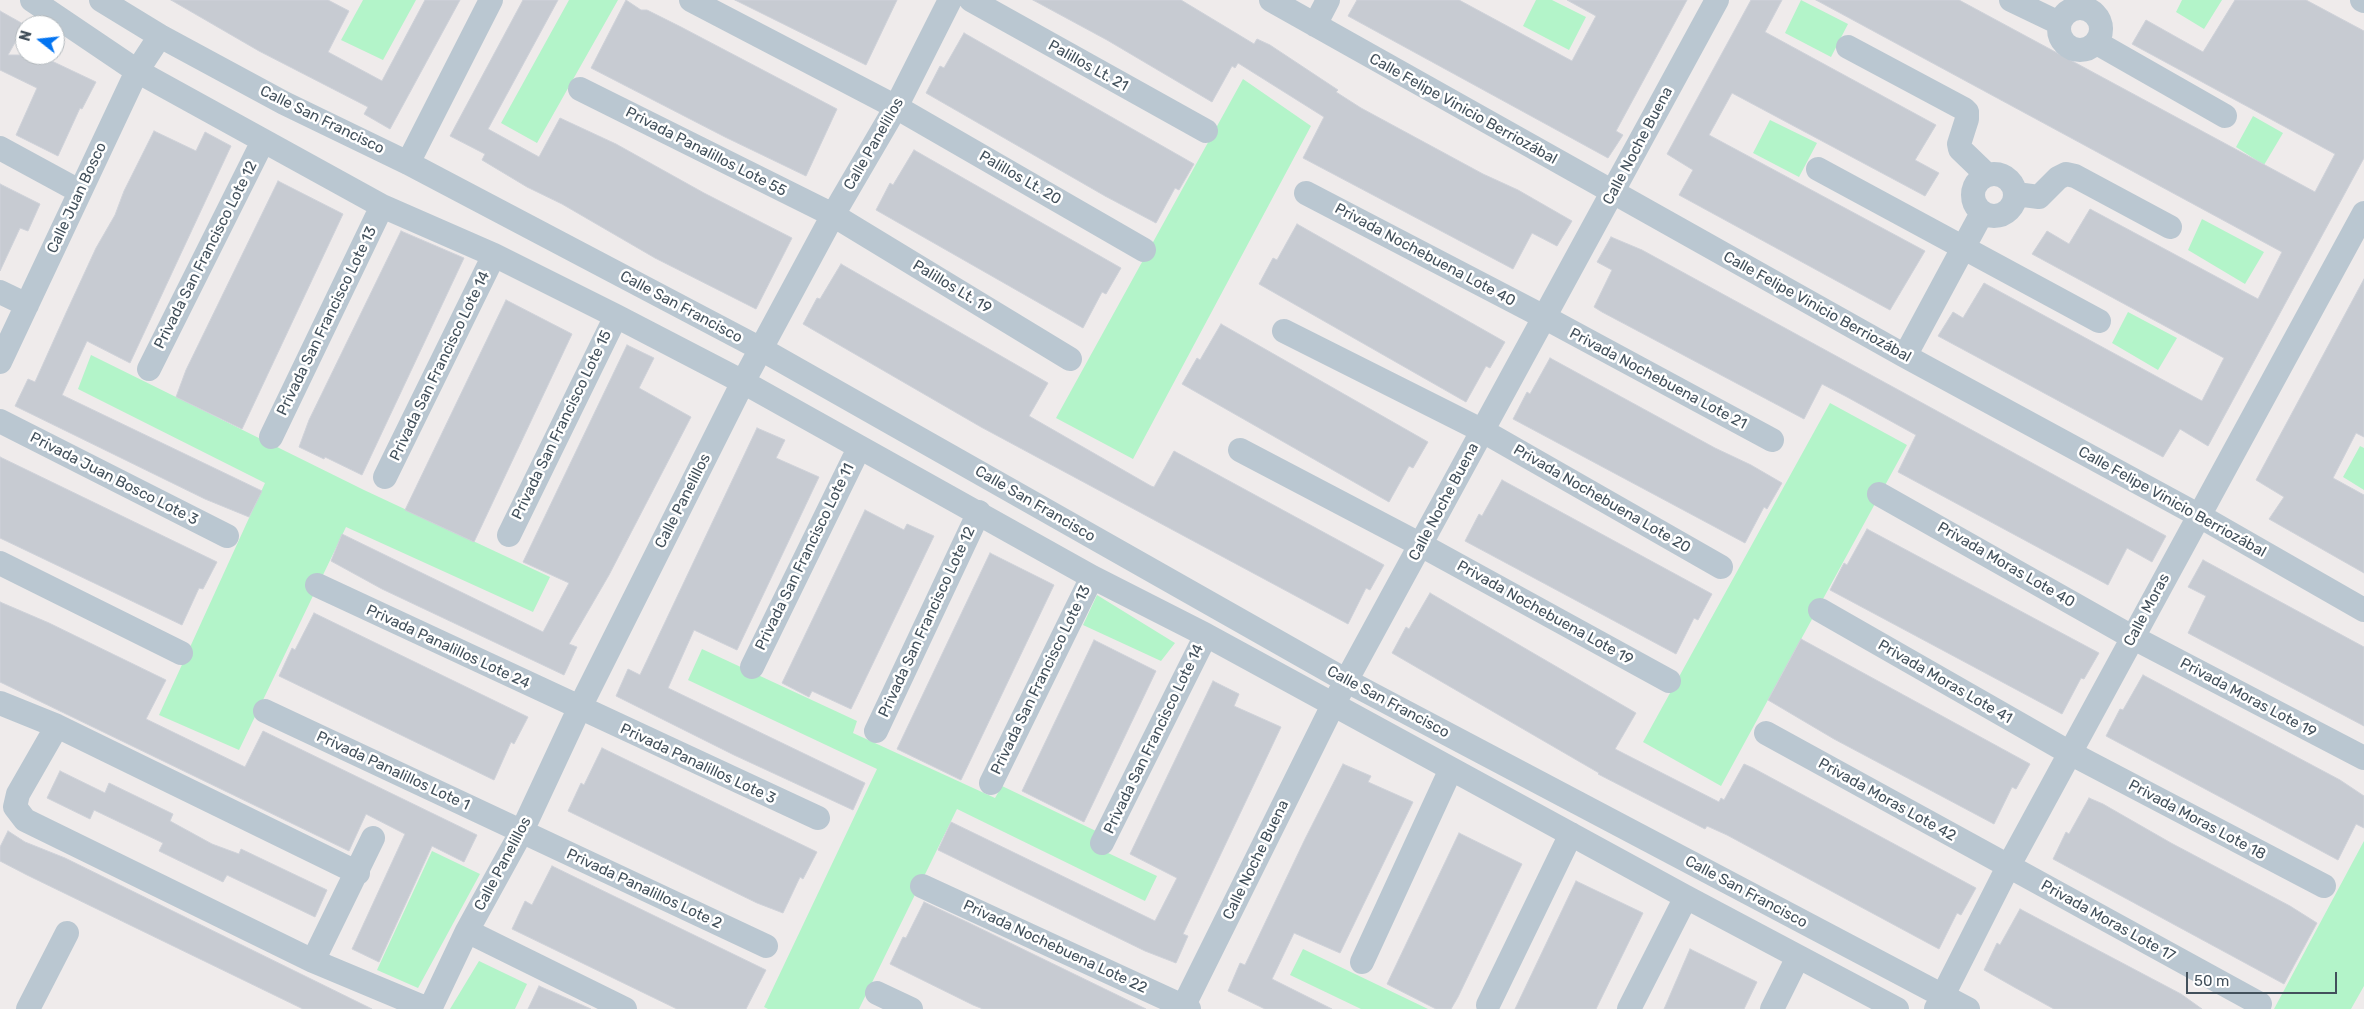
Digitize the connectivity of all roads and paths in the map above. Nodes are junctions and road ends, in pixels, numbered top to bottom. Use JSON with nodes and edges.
{"nodes":[{"id":1,"x":32,"y":0,"type":"edge"},
{"id":2,"x":101,"y":0,"type":"edge"},
{"id":3,"x":490,"y":0,"type":"edge"},
{"id":4,"x":691,"y":0,"type":"edge"},
{"id":5,"x":950,"y":0,"type":"edge"},
{"id":6,"x":971,"y":0,"type":"edge"},
{"id":7,"x":1271,"y":0,"type":"edge"},
{"id":8,"x":1328,"y":0,"type":"edge"},
{"id":9,"x":1717,"y":0,"type":"edge"},
{"id":10,"x":2011,"y":0,"type":"edge"},
{"id":11,"x":2089,"y":4,"type":"edge"},
{"id":12,"x":2059,"y":23,"type":"junction"},
{"id":13,"x":1315,"y":25,"type":"junction"},
{"id":14,"x":160,"y":36,"type":"junction"},
{"id":15,"x":2097,"y":43,"type":"junction"},
{"id":16,"x":1848,"y":47,"type":"dead end"},
{"id":17,"x":137,"y":71,"type":"junction"},
{"id":18,"x":580,"y":89,"type":"dead end"},
{"id":19,"x":896,"y":107,"type":"junction"},
{"id":20,"x":2225,"y":116,"type":"dead end"},
{"id":21,"x":1206,"y":131,"type":"dead end"},
{"id":22,"x":263,"y":141,"type":"junction"},
{"id":23,"x":0,"y":148,"type":"edge"},
{"id":24,"x":408,"y":163,"type":"junction"},
{"id":25,"x":1818,"y":170,"type":"dead end"},
{"id":26,"x":1986,"y":174,"type":"junction"},
{"id":27,"x":79,"y":191,"type":"junction"},
{"id":28,"x":1306,"y":193,"type":"dead end"},
{"id":29,"x":1613,"y":193,"type":"junction"},
{"id":30,"x":2016,"y":194,"type":"junction"},
{"id":31,"x":382,"y":206,"type":"junction"},
{"id":32,"x":1982,"y":213,"type":"junction"},
{"id":33,"x":2364,"y":213,"type":"edge"},
{"id":34,"x":833,"y":216,"type":"junction"},
{"id":35,"x":2170,"y":227,"type":"dead end"},
{"id":36,"x":1964,"y":247,"type":"junction"},
{"id":37,"x":1144,"y":250,"type":"dead end"},
{"id":38,"x":494,"y":256,"type":"junction"},
{"id":39,"x":0,"y":292,"type":"edge"},
{"id":40,"x":27,"y":305,"type":"junction"},
{"id":41,"x":616,"y":316,"type":"junction"},
{"id":42,"x":1544,"y":317,"type":"junction"},
{"id":43,"x":2099,"y":321,"type":"dead end"},
{"id":44,"x":1284,"y":331,"type":"dead end"},
{"id":45,"x":761,"y":349,"type":"junction"},
{"id":46,"x":1905,"y":356,"type":"junction"},
{"id":47,"x":1070,"y":359,"type":"dead end"},
{"id":48,"x":0,"y":362,"type":"edge"},
{"id":49,"x":149,"y":369,"type":"dead end"},
{"id":50,"x":743,"y":382,"type":"junction"},
{"id":51,"x":0,"y":421,"type":"edge"},
{"id":52,"x":1483,"y":431,"type":"junction"},
{"id":53,"x":271,"y":436,"type":"dead end"},
{"id":54,"x":1772,"y":440,"type":"dead end"},
{"id":55,"x":859,"y":448,"type":"junction"},
{"id":56,"x":1240,"y":450,"type":"dead end"},
{"id":57,"x":385,"y":477,"type":"dead end"},
{"id":58,"x":1879,"y":494,"type":"dead end"},
{"id":59,"x":979,"y":512,"type":"junction"},
{"id":60,"x":2198,"y":515,"type":"junction"},
{"id":61,"x":509,"y":535,"type":"dead end"},
{"id":62,"x":228,"y":536,"type":"dead end"},
{"id":63,"x":1421,"y":545,"type":"junction"},
{"id":64,"x":0,"y":563,"type":"edge"},
{"id":65,"x":1722,"y":567,"type":"dead end"},
{"id":66,"x":1092,"y":577,"type":"junction"},
{"id":67,"x":317,"y":585,"type":"dead end"},
{"id":68,"x":1820,"y":610,"type":"dead end"},
{"id":69,"x":2364,"y":610,"type":"edge"},
{"id":70,"x":1206,"y":635,"type":"junction"},
{"id":71,"x":2132,"y":637,"type":"junction"},
{"id":72,"x":181,"y":653,"type":"dead end"},
{"id":73,"x":752,"y":667,"type":"dead end"},
{"id":74,"x":1347,"y":681,"type":"junction"},
{"id":75,"x":1669,"y":681,"type":"dead end"},
{"id":76,"x":0,"y":703,"type":"edge"},
{"id":77,"x":1333,"y":705,"type":"junction"},
{"id":78,"x":579,"y":709,"type":"junction"},
{"id":79,"x":265,"y":710,"type":"dead end"},
{"id":80,"x":57,"y":726,"type":"junction"},
{"id":81,"x":876,"y":731,"type":"dead end"},
{"id":82,"x":1766,"y":733,"type":"dead end"},
{"id":83,"x":2070,"y":753,"type":"junction"},
{"id":84,"x":2364,"y":758,"type":"edge"},
{"id":85,"x":1451,"y":769,"type":"junction"},
{"id":86,"x":991,"y":783,"type":"dead end"},
{"id":87,"x":818,"y":818,"type":"dead end"},
{"id":88,"x":522,"y":831,"type":"junction"},
{"id":89,"x":1571,"y":834,"type":"junction"},
{"id":90,"x":373,"y":838,"type":"dead end"},
{"id":91,"x":1102,"y":843,"type":"dead end"},
{"id":92,"x":2008,"y":867,"type":"junction"},
{"id":93,"x":358,"y":873,"type":"junction"},
{"id":94,"x":922,"y":886,"type":"dead end"},
{"id":95,"x":2324,"y":886,"type":"dead end"},
{"id":96,"x":1686,"y":897,"type":"junction"},
{"id":97,"x":467,"y":931,"type":"junction"},
{"id":98,"x":67,"y":933,"type":"dead end"},
{"id":99,"x":766,"y":946,"type":"dead end"},
{"id":100,"x":1798,"y":957,"type":"junction"},
{"id":101,"x":313,"y":961,"type":"junction"},
{"id":102,"x":1362,"y":962,"type":"dead end"},
{"id":103,"x":878,"y":993,"type":"dead end"},
{"id":104,"x":586,"y":1000,"type":"edge"},
{"id":105,"x":1940,"y":1003,"type":"edge"},
{"id":106,"x":2260,"y":1004,"type":"dead end"},
{"id":107,"x":1488,"y":1005,"type":"dead end"},
{"id":108,"x":1185,"y":1008,"type":"edge"},
{"id":109,"x":28,"y":1009,"type":"edge"},
{"id":110,"x":429,"y":1009,"type":"edge"},
{"id":111,"x":625,"y":1009,"type":"edge"},
{"id":112,"x":911,"y":1009,"type":"edge"},
{"id":113,"x":1629,"y":1009,"type":"edge"},
{"id":114,"x":1772,"y":1009,"type":"edge"},
{"id":115,"x":1897,"y":1009,"type":"edge"},
{"id":116,"x":1968,"y":1009,"type":"edge"}],
"edges":[{"from":1,"to":17,"type":"street","name":"Calle San Francisco"},
{"from":2,"to":14,"type":"street","name":"Calle San Francisco"},
{"from":3,"to":24,"type":"street"},
{"from":4,"to":19,"type":"street","name":"Palillos Lt. 20"},
{"from":5,"to":19,"type":"street","name":"Calle Panelillos"},
{"from":6,"to":21,"type":"street","name":"Palillos Lt. 21"},
{"from":7,"to":13,"type":"street","name":"Calle Felipe Vinicio Berriozábal"},
{"from":8,"to":13,"type":"street"},
{"from":9,"to":29,"type":"street","name":"Calle Noche Buena"},
{"from":10,"to":12,"type":"street"},
{"from":11,"to":12,"type":"street"},
{"from":11,"to":15,"type":"street"},
{"from":12,"to":15,"type":"street"},
{"from":13,"to":29,"type":"street","name":"Calle Felipe Vinicio Berriozábal"},
{"from":14,"to":17,"type":"street","name":"Calle Juan Bosco"},
{"from":14,"to":24,"type":"street","name":"Calle San Francisco"},
{"from":15,"to":20,"type":"street"},
{"from":16,"to":26,"type":"street"},
{"from":17,"to":22,"type":"street","name":"Calle San Francisco"},
{"from":17,"to":27,"type":"street","name":"Calle Juan Bosco"},
{"from":18,"to":34,"type":"street","name":"Privada Panalillos Lote 55"},
{"from":19,"to":34,"type":"street","name":"Calle Panelillos"},
{"from":19,"to":37,"type":"street","name":"Palillos Lt. 20"},
{"from":22,"to":31,"type":"street","name":"Calle San Francisco"},
{"from":22,"to":49,"type":"street","name":"Privada San Francisco Lote 12"},
{"from":23,"to":27,"type":"street"},
{"from":24,"to":45,"type":"street","name":"Calle San Francisco"},
{"from":25,"to":36,"type":"street"},
{"from":26,"to":30,"type":"street"},
{"from":26,"to":32,"type":"street"},
{"from":27,"to":40,"type":"street","name":"Calle Juan Bosco"},
{"from":28,"to":42,"type":"street","name":"Privada Nochebuena Lote 40"},
{"from":29,"to":42,"type":"street","name":"Calle Noche Buena"},
{"from":29,"to":46,"type":"street","name":"Calle Felipe Vinicio Berriozábal"},
{"from":30,"to":32,"type":"street"},
{"from":30,"to":35,"type":"street"},
{"from":31,"to":38,"type":"street","name":"Calle San Francisco"},
{"from":31,"to":53,"type":"street","name":"Privada San Francisco Lote 13"},
{"from":32,"to":36,"type":"street"},
{"from":33,"to":60,"type":"street","name":"Calle Moras"},
{"from":34,"to":45,"type":"street","name":"Calle Panelillos"},
{"from":34,"to":47,"type":"street","name":"Palillos Lt. 19"},
{"from":36,"to":43,"type":"street"},
{"from":36,"to":46,"type":"street"},
{"from":38,"to":41,"type":"street","name":"Calle San Francisco"},
{"from":38,"to":57,"type":"street","name":"Privada San Francisco Lote 14"},
{"from":39,"to":40,"type":"street"},
{"from":40,"to":48,"type":"street","name":"Calle Juan Bosco"},
{"from":41,"to":50,"type":"street","name":"Calle San Francisco"},
{"from":41,"to":61,"type":"street","name":"Privada San Francisco Lote 15"},
{"from":42,"to":52,"type":"street","name":"Calle Noche Buena"},
{"from":42,"to":54,"type":"street","name":"Privada Nochebuena Lote 21"},
{"from":44,"to":52,"type":"street","name":"Privada Nochebuena Lote 20"},
{"from":45,"to":50,"type":"street","name":"Calle Panelillos"},
{"from":45,"to":74,"type":"street","name":"Calle San Francisco"},
{"from":46,"to":60,"type":"street","name":"Calle Felipe Vinicio Berriozábal"},
{"from":50,"to":55,"type":"street","name":"Calle San Francisco"},
{"from":50,"to":78,"type":"street","name":"Calle Panelillos"},
{"from":51,"to":62,"type":"street","name":"Privada Juan Bosco Lote 3"},
{"from":52,"to":63,"type":"street","name":"Calle Noche Buena"},
{"from":52,"to":65,"type":"street","name":"Privada Nochebuena Lote 20"},
{"from":55,"to":59,"type":"street","name":"Calle San Francisco"},
{"from":55,"to":73,"type":"street","name":"Privada San Francisco Lote 11"},
{"from":56,"to":63,"type":"street","name":"Privada Nochebuena Lote 19"},
{"from":58,"to":71,"type":"street","name":"Privada Moras Lote 40"},
{"from":59,"to":66,"type":"street","name":"Calle San Francisco"},
{"from":59,"to":81,"type":"street","name":"Privada San Francisco Lote 12"},
{"from":60,"to":69,"type":"street","name":"Calle Felipe Vinicio Berriozábal"},
{"from":60,"to":71,"type":"street","name":"Calle Moras"},
{"from":63,"to":74,"type":"street","name":"Calle Noche Buena"},
{"from":63,"to":75,"type":"street","name":"Privada Nochebuena Lote 19"},
{"from":64,"to":72,"type":"street"},
{"from":66,"to":70,"type":"street","name":"Calle San Francisco"},
{"from":66,"to":86,"type":"street","name":"Privada San Francisco Lote 13"},
{"from":67,"to":78,"type":"street","name":"Privada Panalillos Lote 24"},
{"from":68,"to":83,"type":"street","name":"Privada Moras Lote 41"},
{"from":70,"to":77,"type":"street","name":"Calle San Francisco"},
{"from":70,"to":91,"type":"street","name":"Privada San Francisco Lote 14"},
{"from":71,"to":83,"type":"street","name":"Calle Moras"},
{"from":71,"to":84,"type":"street","name":"Privada Moras Lote 19"},
{"from":74,"to":77,"type":"street","name":"Calle Noche Buena"},
{"from":74,"to":105,"type":"street","name":"Calle San Francisco"},
{"from":76,"to":80,"type":"street"},
{"from":77,"to":85,"type":"street","name":"Calle San Francisco"},
{"from":77,"to":108,"type":"street","name":"Calle Noche Buena"},
{"from":78,"to":87,"type":"street","name":"Privada Panalillos Lote 3"},
{"from":78,"to":88,"type":"street","name":"Calle Panelillos"},
{"from":79,"to":88,"type":"street","name":"Privada Panalillos Lote 1"},
{"from":80,"to":93,"type":"street"},
{"from":80,"to":101,"type":"street"},
{"from":82,"to":92,"type":"street","name":"Privada Moras Lote 42"},
{"from":83,"to":92,"type":"street","name":"Calle Moras"},
{"from":83,"to":95,"type":"street","name":"Privada Moras Lote 18"},
{"from":85,"to":89,"type":"street","name":"Calle San Francisco"},
{"from":85,"to":102,"type":"street"},
{"from":88,"to":97,"type":"street","name":"Calle Panelillos"},
{"from":88,"to":99,"type":"street","name":"Privada Panalillos Lote 2"},
{"from":89,"to":96,"type":"street","name":"Calle San Francisco"},
{"from":89,"to":107,"type":"street"},
{"from":90,"to":93,"type":"street"},
{"from":92,"to":105,"type":"street","name":"Calle Moras"},
{"from":92,"to":106,"type":"street","name":"Privada Moras Lote 17"},
{"from":93,"to":101,"type":"street"},
{"from":94,"to":108,"type":"street","name":"Privada Nochebuena Lote 22"},
{"from":96,"to":100,"type":"street","name":"Calle San Francisco"},
{"from":96,"to":113,"type":"street"},
{"from":97,"to":104,"type":"street"},
{"from":97,"to":110,"type":"street","name":"Calle Panelillos"},
{"from":98,"to":109,"type":"street"},
{"from":100,"to":114,"type":"street"},
{"from":100,"to":115,"type":"street","name":"Calle San Francisco"},
{"from":101,"to":110,"type":"street"},
{"from":103,"to":112,"type":"street"},
{"from":104,"to":111,"type":"street"},
{"from":105,"to":116,"type":"street","name":"Calle San Francisco"}]}
